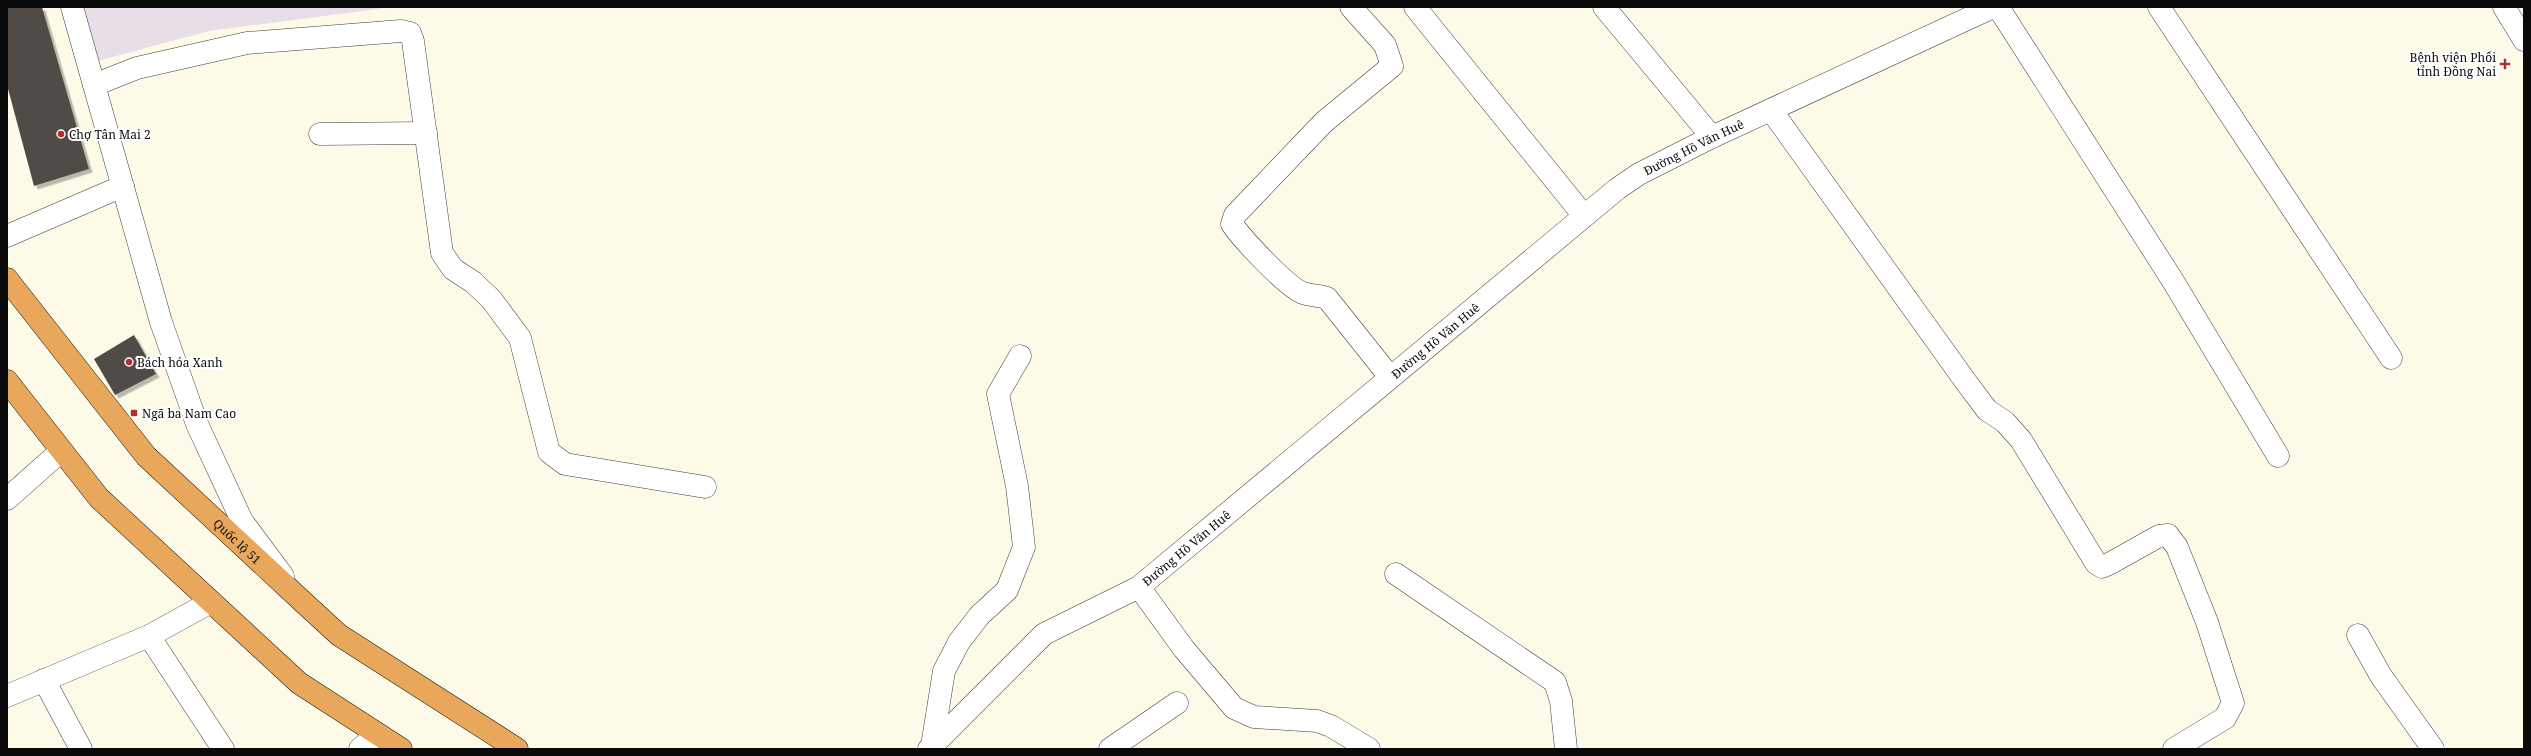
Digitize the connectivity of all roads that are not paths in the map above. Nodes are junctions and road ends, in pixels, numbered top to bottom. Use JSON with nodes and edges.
{"nodes":[{"id":1,"x":72,"y":7,"type":"edge"},
{"id":2,"x":1351,"y":7,"type":"edge"},
{"id":3,"x":1415,"y":7,"type":"edge"},
{"id":4,"x":1604,"y":7,"type":"edge"},
{"id":5,"x":1993,"y":7,"type":"edge"},
{"id":6,"x":1998,"y":7,"type":"edge"},
{"id":7,"x":2159,"y":7,"type":"edge"},
{"id":8,"x":2504,"y":7,"type":"edge"},
{"id":9,"x":2524,"y":40,"type":"edge"},
{"id":10,"x":94,"y":85,"type":"junction"},
{"id":11,"x":1771,"y":110,"type":"junction"},
{"id":12,"x":426,"y":133,"type":"junction"},
{"id":13,"x":320,"y":134,"type":"dead end"},
{"id":14,"x":1712,"y":137,"type":"junction"},
{"id":15,"x":124,"y":186,"type":"junction"},
{"id":16,"x":1584,"y":216,"type":"junction"},
{"id":17,"x":7,"y":236,"type":"edge"},
{"id":18,"x":7,"y":279,"type":"edge"},
{"id":19,"x":1020,"y":356,"type":"dead end"},
{"id":20,"x":2391,"y":358,"type":"dead end"},
{"id":21,"x":1390,"y":377,"type":"junction"},
{"id":22,"x":7,"y":381,"type":"edge"},
{"id":23,"x":61,"y":451,"type":"junction"},
{"id":24,"x":2278,"y":456,"type":"dead end"},
{"id":25,"x":705,"y":487,"type":"dead end"},
{"id":26,"x":7,"y":499,"type":"edge"},
{"id":27,"x":1396,"y":574,"type":"dead end"},
{"id":28,"x":1139,"y":586,"type":"junction"},
{"id":29,"x":302,"y":601,"type":"junction"},
{"id":30,"x":211,"y":602,"type":"junction"},
{"id":31,"x":2358,"y":635,"type":"dead end"},
{"id":32,"x":149,"y":636,"type":"junction"},
{"id":33,"x":44,"y":680,"type":"junction"},
{"id":34,"x":7,"y":696,"type":"edge"},
{"id":35,"x":1177,"y":703,"type":"dead end"},
{"id":36,"x":377,"y":734,"type":"junction"},
{"id":37,"x":931,"y":747,"type":"edge"},
{"id":38,"x":82,"y":749,"type":"edge"},
{"id":39,"x":223,"y":749,"type":"edge"},
{"id":40,"x":360,"y":749,"type":"edge"},
{"id":41,"x":401,"y":749,"type":"edge"},
{"id":42,"x":517,"y":749,"type":"edge"},
{"id":43,"x":1110,"y":749,"type":"edge"},
{"id":44,"x":1369,"y":749,"type":"edge"},
{"id":45,"x":1566,"y":749,"type":"edge"},
{"id":46,"x":2174,"y":749,"type":"edge"},
{"id":47,"x":2433,"y":749,"type":"edge"}],
"edges":[{"from":1,"to":10,"type":"street"},
{"from":2,"to":21,"type":"street"},
{"from":3,"to":16,"type":"street"},
{"from":4,"to":14,"type":"street"},
{"from":5,"to":11,"type":"street","name":"Đường Hồ Văn Huê"},
{"from":6,"to":24,"type":"street"},
{"from":7,"to":20,"type":"street"},
{"from":8,"to":9,"type":"street"},
{"from":10,"to":12,"type":"street"},
{"from":10,"to":15,"type":"street"},
{"from":11,"to":14,"type":"street","name":"Đường Hồ Văn Huê"},
{"from":11,"to":46,"type":"street"},
{"from":12,"to":13,"type":"street"},
{"from":12,"to":25,"type":"street"},
{"from":14,"to":16,"type":"street","name":"Đường Hồ Văn Huê"},
{"from":15,"to":17,"type":"street"},
{"from":15,"to":29,"type":"street"},
{"from":16,"to":21,"type":"street","name":"Đường Hồ Văn Huê"},
{"from":18,"to":29,"type":"highway","name":"Quốc lộ 51"},
{"from":19,"to":37,"type":"street"},
{"from":21,"to":28,"type":"street","name":"Đường Hồ Văn Huê"},
{"from":22,"to":23,"type":"highway"},
{"from":23,"to":26,"type":"street"},
{"from":23,"to":30,"type":"highway"},
{"from":27,"to":45,"type":"street"},
{"from":28,"to":37,"type":"street","name":"Đường Hồ Văn Huê"},
{"from":28,"to":44,"type":"street"},
{"from":29,"to":42,"type":"highway","name":"Quốc lộ 51"},
{"from":30,"to":32,"type":"street"},
{"from":30,"to":36,"type":"highway"},
{"from":31,"to":47,"type":"street"},
{"from":32,"to":33,"type":"street"},
{"from":32,"to":39,"type":"street"},
{"from":33,"to":34,"type":"street"},
{"from":33,"to":38,"type":"street"},
{"from":35,"to":43,"type":"street"},
{"from":36,"to":40,"type":"street"},
{"from":36,"to":41,"type":"highway"}]}
